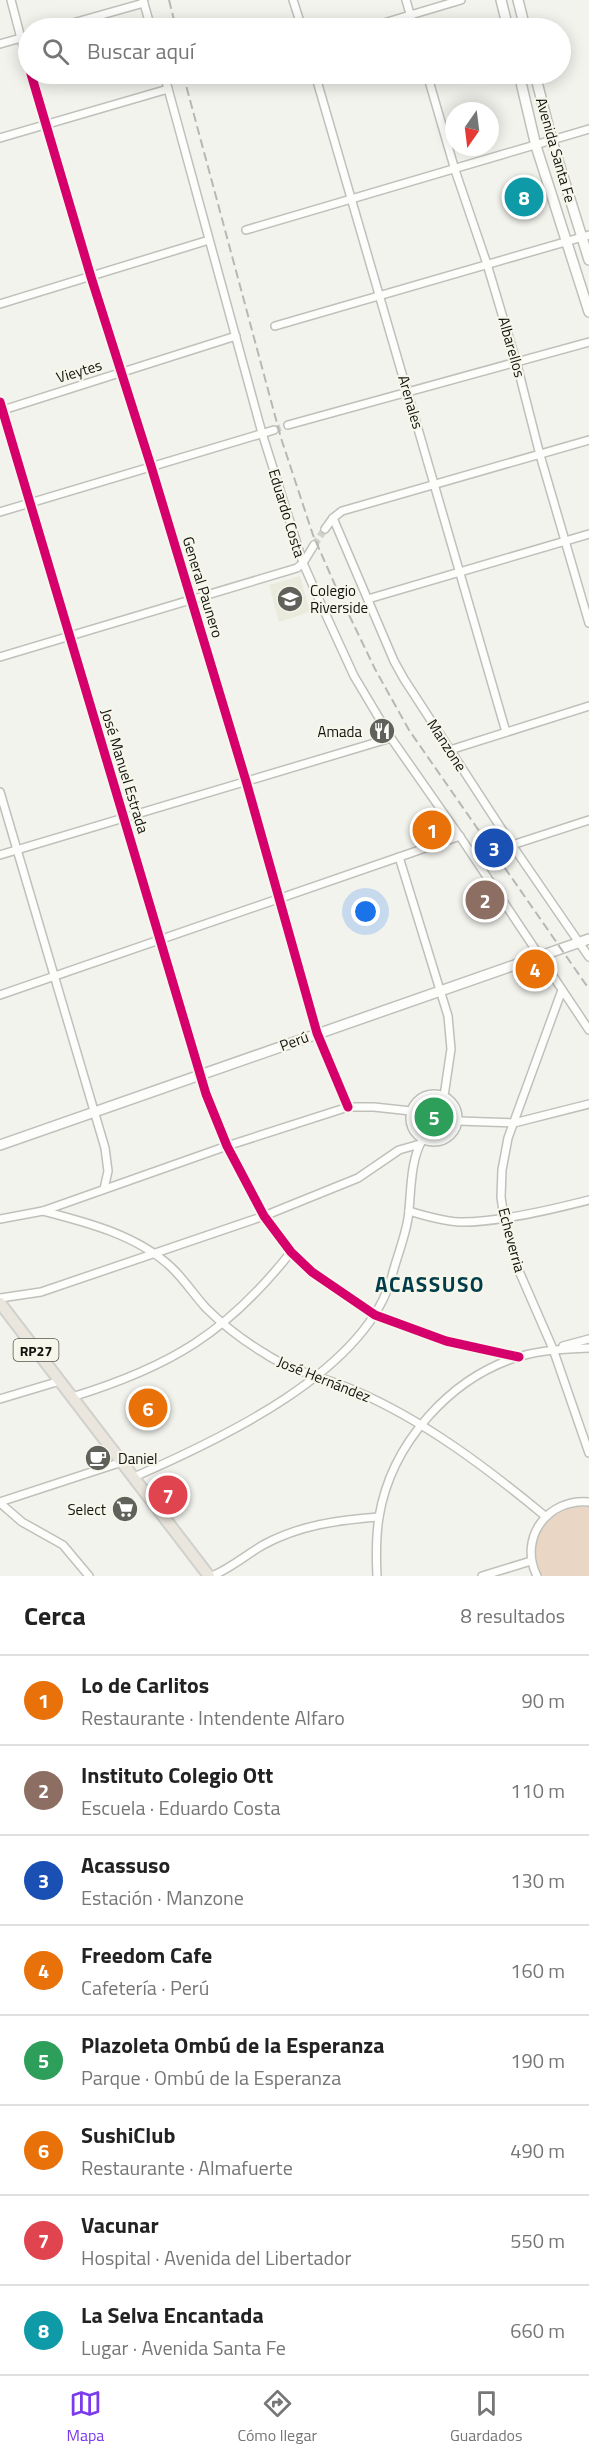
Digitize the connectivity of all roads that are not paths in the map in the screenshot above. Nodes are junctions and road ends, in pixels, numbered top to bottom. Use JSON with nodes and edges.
{"nodes":[{"id":1,"x":11,"y":0,"type":"edge"},
{"id":2,"x":293,"y":0,"type":"edge"},
{"id":3,"x":406,"y":0,"type":"edge"},
{"id":4,"x":461,"y":0,"type":"edge"},
{"id":5,"x":501,"y":0,"type":"edge"},
{"id":6,"x":518,"y":0,"type":"edge"},
{"id":7,"x":144,"y":2,"type":"edge"},
{"id":8,"x":411,"y":15,"type":"junction"},
{"id":9,"x":18,"y":18,"type":"edge"},
{"id":10,"x":89,"y":18,"type":"edge"},
{"id":11,"x":148,"y":18,"type":"edge"},
{"id":12,"x":299,"y":18,"type":"edge"},
{"id":13,"x":401,"y":18,"type":"edge"},
{"id":14,"x":412,"y":18,"type":"edge"},
{"id":15,"x":506,"y":18,"type":"edge"},
{"id":16,"x":522,"y":18,"type":"edge"},
{"id":17,"x":18,"y":39,"type":"edge"},
{"id":18,"x":0,"y":44,"type":"edge"},
{"id":19,"x":34,"y":84,"type":"edge"},
{"id":20,"x":167,"y":84,"type":"edge"},
{"id":21,"x":318,"y":84,"type":"edge"},
{"id":22,"x":430,"y":84,"type":"edge"},
{"id":23,"x":521,"y":84,"type":"edge"},
{"id":24,"x":538,"y":84,"type":"edge"},
{"id":25,"x":168,"y":89,"type":"junction"},
{"id":26,"x":45,"y":124,"type":"junction"},
{"id":27,"x":589,"y":129,"type":"edge"},
{"id":28,"x":0,"y":138,"type":"edge"},
{"id":29,"x":552,"y":141,"type":"junction"},
{"id":30,"x":536,"y":146,"type":"junction"},
{"id":31,"x":455,"y":170,"type":"junction"},
{"id":32,"x":351,"y":198,"type":"junction"},
{"id":33,"x":246,"y":230,"type":"dead end"},
{"id":34,"x":585,"y":236,"type":"edge"},
{"id":35,"x":209,"y":240,"type":"junction"},
{"id":36,"x":566,"y":241,"type":"junction"},
{"id":37,"x":589,"y":260,"type":"edge"},
{"id":38,"x":487,"y":264,"type":"junction"},
{"id":39,"x":91,"y":277,"type":"junction"},
{"id":40,"x":380,"y":296,"type":"junction"},
{"id":41,"x":0,"y":304,"type":"edge"},
{"id":42,"x":589,"y":312,"type":"edge"},
{"id":43,"x":275,"y":326,"type":"dead end"},
{"id":44,"x":236,"y":336,"type":"junction"},
{"id":45,"x":589,"y":342,"type":"edge"},
{"id":46,"x":516,"y":361,"type":"junction"},
{"id":47,"x":121,"y":374,"type":"junction"},
{"id":48,"x":408,"y":392,"type":"junction"},
{"id":49,"x":1,"y":408,"type":"edge"},
{"id":50,"x":288,"y":426,"type":"tunnel mouth"},
{"id":51,"x":274,"y":430,"type":"tunnel mouth"},
{"id":52,"x":262,"y":433,"type":"junction"},
{"id":53,"x":589,"y":440,"type":"edge"},
{"id":54,"x":540,"y":455,"type":"junction"},
{"id":55,"x":151,"y":466,"type":"junction"},
{"id":56,"x":436,"y":485,"type":"junction"},
{"id":57,"x":28,"y":503,"type":"junction"},
{"id":58,"x":0,"y":512,"type":"edge"},
{"id":59,"x":333,"y":518,"type":"junction"},
{"id":60,"x":325,"y":529,"type":"tunnel mouth"},
{"id":61,"x":589,"y":534,"type":"edge"},
{"id":62,"x":565,"y":540,"type":"junction"},
{"id":63,"x":314,"y":545,"type":"tunnel mouth"},
{"id":64,"x":303,"y":563,"type":"junction"},
{"id":65,"x":461,"y":571,"type":"junction"},
{"id":66,"x":368,"y":599,"type":"junction"},
{"id":67,"x":191,"y":600,"type":"junction"},
{"id":68,"x":589,"y":623,"type":"edge"},
{"id":69,"x":69,"y":636,"type":"junction"},
{"id":70,"x":0,"y":657,"type":"edge"},
{"id":71,"x":589,"y":706,"type":"edge"},
{"id":72,"x":506,"y":732,"type":"junction"},
{"id":73,"x":391,"y":738,"type":"junction"},
{"id":74,"x":450,"y":750,"type":"junction"},
{"id":75,"x":246,"y":781,"type":"junction"},
{"id":76,"x":0,"y":792,"type":"edge"},
{"id":77,"x":124,"y":817,"type":"junction"},
{"id":78,"x":589,"y":820,"type":"edge"},
{"id":79,"x":460,"y":836,"type":"junction"},
{"id":80,"x":512,"y":845,"type":"junction"},
{"id":81,"x":17,"y":850,"type":"junction"},
{"id":82,"x":0,"y":855,"type":"edge"},
{"id":83,"x":399,"y":857,"type":"junction"},
{"id":84,"x":279,"y":899,"type":"junction"},
{"id":85,"x":159,"y":939,"type":"junction"},
{"id":86,"x":589,"y":939,"type":"edge"},
{"id":87,"x":579,"y":943,"type":"junction"},
{"id":88,"x":540,"y":957,"type":"junction"},
{"id":89,"x":589,"y":957,"type":"edge"},
{"id":90,"x":55,"y":976,"type":"junction"},
{"id":91,"x":562,"y":990,"type":"junction"},
{"id":92,"x":442,"y":991,"type":"junction"},
{"id":93,"x":0,"y":995,"type":"edge"},
{"id":94,"x":589,"y":1030,"type":"edge"},
{"id":95,"x":317,"y":1033,"type":"junction"},
{"id":96,"x":200,"y":1074,"type":"junction"},
{"id":97,"x":444,"y":1096,"type":"junction"},
{"id":98,"x":589,"y":1104,"type":"edge"},
{"id":99,"x":348,"y":1107,"type":"junction"},
{"id":100,"x":411,"y":1111,"type":"junction"},
{"id":101,"x":95,"y":1112,"type":"junction"},
{"id":102,"x":458,"y":1121,"type":"junction"},
{"id":103,"x":514,"y":1123,"type":"junction"},
{"id":104,"x":421,"y":1142,"type":"junction"},
{"id":105,"x":0,"y":1146,"type":"edge"},
{"id":106,"x":227,"y":1146,"type":"junction"},
{"id":107,"x":104,"y":1189,"type":"junction"},
{"id":108,"x":589,"y":1200,"type":"edge"},
{"id":109,"x":43,"y":1211,"type":"junction"},
{"id":110,"x":409,"y":1211,"type":"junction"},
{"id":111,"x":264,"y":1216,"type":"junction"},
{"id":112,"x":504,"y":1218,"type":"junction"},
{"id":113,"x":0,"y":1219,"type":"edge"},
{"id":114,"x":291,"y":1252,"type":"junction"},
{"id":115,"x":153,"y":1254,"type":"junction"},
{"id":116,"x":0,"y":1300,"type":"edge"},
{"id":117,"x":375,"y":1315,"type":"junction"},
{"id":118,"x":223,"y":1323,"type":"junction"},
{"id":119,"x":589,"y":1338,"type":"edge"},
{"id":120,"x":589,"y":1348,"type":"edge"},
{"id":121,"x":553,"y":1349,"type":"junction"},
{"id":122,"x":519,"y":1357,"type":"junction"},
{"id":123,"x":316,"y":1377,"type":"junction"},
{"id":124,"x":60,"y":1381,"type":"junction"},
{"id":125,"x":72,"y":1397,"type":"junction"},
{"id":126,"x":0,"y":1399,"type":"edge"},
{"id":127,"x":421,"y":1426,"type":"junction"},
{"id":128,"x":589,"y":1453,"type":"edge"},
{"id":129,"x":122,"y":1461,"type":"junction"},
{"id":130,"x":134,"y":1476,"type":"junction"},
{"id":131,"x":0,"y":1502,"type":"edge"},
{"id":132,"x":589,"y":1502,"type":"edge"},
{"id":133,"x":545,"y":1516,"type":"junction"},
{"id":134,"x":379,"y":1517,"type":"junction"},
{"id":135,"x":531,"y":1561,"type":"junction"},
{"id":136,"x":89,"y":1576,"type":"edge"},
{"id":137,"x":210,"y":1576,"type":"edge"},
{"id":138,"x":377,"y":1576,"type":"edge"},
{"id":139,"x":482,"y":1576,"type":"edge"},
{"id":140,"x":537,"y":1576,"type":"edge"}],
"edges":[{"from":1,"to":9,"type":"street"},
{"from":2,"to":12,"type":"street"},
{"from":3,"to":8,"type":"street"},
{"from":4,"to":8,"type":"street"},
{"from":5,"to":15,"type":"street"},
{"from":6,"to":16,"type":"street"},
{"from":7,"to":10,"type":"street"},
{"from":7,"to":11,"type":"street"},
{"from":8,"to":13,"type":"street"},
{"from":8,"to":14,"type":"street"},
{"from":17,"to":18,"type":"street"},
{"from":19,"to":26,"type":"street","name":"General Paunero"},
{"from":20,"to":25,"type":"street","name":"Eduardo Costa"},
{"from":21,"to":32,"type":"street","name":"Arenales"},
{"from":22,"to":31,"type":"street","name":"Albarellos"},
{"from":23,"to":30,"type":"street","name":"Avenida Santa Fe"},
{"from":24,"to":29,"type":"street","name":"Avenida Santa Fe"},
{"from":25,"to":26,"type":"street"},
{"from":25,"to":35,"type":"street","name":"Eduardo Costa"},
{"from":26,"to":28,"type":"street"},
{"from":26,"to":39,"type":"street","name":"General Paunero"},
{"from":27,"to":29,"type":"street"},
{"from":29,"to":30,"type":"street"},
{"from":29,"to":34,"type":"street","name":"Avenida Santa Fe"},
{"from":30,"to":31,"type":"street"},
{"from":30,"to":36,"type":"street","name":"Avenida Santa Fe"},
{"from":31,"to":32,"type":"street"},
{"from":31,"to":38,"type":"street","name":"Albarellos"},
{"from":32,"to":33,"type":"street"},
{"from":32,"to":40,"type":"street","name":"Arenales"},
{"from":34,"to":36,"type":"street"},
{"from":34,"to":37,"type":"street","name":"Avenida Santa Fe"},
{"from":35,"to":39,"type":"street"},
{"from":35,"to":44,"type":"street","name":"Eduardo Costa"},
{"from":36,"to":38,"type":"street"},
{"from":36,"to":42,"type":"street","name":"Avenida Santa Fe"},
{"from":38,"to":40,"type":"street"},
{"from":38,"to":46,"type":"street","name":"Albarellos"},
{"from":39,"to":41,"type":"street"},
{"from":39,"to":47,"type":"street","name":"General Paunero"},
{"from":40,"to":43,"type":"street"},
{"from":40,"to":48,"type":"street","name":"Arenales"},
{"from":44,"to":47,"type":"street","name":"Vieytes"},
{"from":44,"to":52,"type":"street","name":"Eduardo Costa"},
{"from":45,"to":46,"type":"street"},
{"from":46,"to":48,"type":"street"},
{"from":46,"to":54,"type":"street","name":"Albarellos"},
{"from":47,"to":49,"type":"street","name":"Vieytes"},
{"from":47,"to":55,"type":"street","name":"General Paunero"},
{"from":48,"to":50,"type":"street"},
{"from":48,"to":56,"type":"street","name":"Arenales"},
{"from":49,"to":57,"type":"street","name":"José Manuel Estrada"},
{"from":51,"to":52,"type":"street"},
{"from":52,"to":55,"type":"street"},
{"from":52,"to":64,"type":"street","name":"Eduardo Costa"},
{"from":53,"to":54,"type":"street"},
{"from":54,"to":56,"type":"street"},
{"from":54,"to":62,"type":"street","name":"Albarellos"},
{"from":55,"to":57,"type":"street"},
{"from":55,"to":67,"type":"street","name":"General Paunero"},
{"from":56,"to":59,"type":"street"},
{"from":56,"to":65,"type":"street","name":"Arenales"},
{"from":57,"to":58,"type":"street"},
{"from":57,"to":69,"type":"street","name":"José Manuel Estrada"},
{"from":59,"to":60,"type":"street"},
{"from":59,"to":66,"type":"street","name":"Manzone"},
{"from":61,"to":62,"type":"street"},
{"from":62,"to":65,"type":"street"},
{"from":62,"to":68,"type":"street","name":"Albarellos"},
{"from":63,"to":64,"type":"street"},
{"from":64,"to":67,"type":"street"},
{"from":64,"to":73,"type":"street","name":"Eduardo Costa"},
{"from":65,"to":66,"type":"street"},
{"from":65,"to":72,"type":"street","name":"Arenales"},
{"from":66,"to":74,"type":"street","name":"Manzone"},
{"from":67,"to":69,"type":"street"},
{"from":67,"to":75,"type":"street","name":"General Paunero"},
{"from":69,"to":70,"type":"street"},
{"from":69,"to":77,"type":"street","name":"José Manuel Estrada"},
{"from":71,"to":72,"type":"street"},
{"from":72,"to":74,"type":"street"},
{"from":73,"to":75,"type":"street"},
{"from":73,"to":79,"type":"street","name":"Eduardo Costa"},
{"from":74,"to":80,"type":"street","name":"Manzone"},
{"from":75,"to":77,"type":"street"},
{"from":75,"to":84,"type":"street","name":"General Paunero"},
{"from":76,"to":81,"type":"street"},
{"from":77,"to":81,"type":"street"},
{"from":77,"to":85,"type":"street","name":"José Manuel Estrada"},
{"from":78,"to":80,"type":"street"},
{"from":79,"to":83,"type":"street"},
{"from":79,"to":88,"type":"street","name":"Eduardo Costa"},
{"from":80,"to":87,"type":"street","name":"Manzone"},
{"from":81,"to":82,"type":"street"},
{"from":81,"to":90,"type":"street"},
{"from":83,"to":84,"type":"street"},
{"from":83,"to":92,"type":"street"},
{"from":84,"to":85,"type":"street"},
{"from":84,"to":95,"type":"street","name":"General Paunero"},
{"from":85,"to":90,"type":"street"},
{"from":85,"to":96,"type":"street","name":"José Manuel Estrada"},
{"from":86,"to":87,"type":"street","name":"Perú"},
{"from":87,"to":88,"type":"street","name":"Perú"},
{"from":87,"to":89,"type":"street","name":"Manzone"},
{"from":88,"to":91,"type":"street","name":"Eduardo Costa"},
{"from":88,"to":92,"type":"street","name":"Perú"},
{"from":90,"to":93,"type":"street"},
{"from":90,"to":101,"type":"street"},
{"from":91,"to":94,"type":"street","name":"Eduardo Costa"},
{"from":91,"to":103,"type":"street","name":"Echeverria"},
{"from":92,"to":95,"type":"street","name":"Perú"},
{"from":92,"to":97,"type":"street"},
{"from":95,"to":96,"type":"street","name":"Perú"},
{"from":95,"to":99,"type":"street","name":"General Paunero"},
{"from":96,"to":101,"type":"street","name":"Perú"},
{"from":96,"to":106,"type":"street","name":"José Manuel Estrada"},
{"from":97,"to":100,"type":"street"},
{"from":97,"to":102,"type":"street"},
{"from":98,"to":103,"type":"street"},
{"from":99,"to":100,"type":"street"},
{"from":99,"to":106,"type":"street"},
{"from":100,"to":104,"type":"street"},
{"from":101,"to":105,"type":"street","name":"Perú"},
{"from":101,"to":107,"type":"street"},
{"from":102,"to":103,"type":"street"},
{"from":102,"to":104,"type":"street"},
{"from":103,"to":112,"type":"street","name":"Echeverria"},
{"from":104,"to":110,"type":"street"},
{"from":104,"to":111,"type":"street"},
{"from":106,"to":107,"type":"street"},
{"from":106,"to":111,"type":"street","name":"José Manuel Estrada"},
{"from":107,"to":109,"type":"street"},
{"from":108,"to":112,"type":"street"},
{"from":109,"to":113,"type":"street"},
{"from":109,"to":115,"type":"street","name":"José Hernández"},
{"from":110,"to":112,"type":"street"},
{"from":110,"to":117,"type":"street"},
{"from":111,"to":114,"type":"street","name":"José Manuel Estrada"},
{"from":111,"to":115,"type":"street"},
{"from":112,"to":121,"type":"street","name":"Echeverria"},
{"from":114,"to":117,"type":"street","name":"José Manuel Estrada"},
{"from":114,"to":118,"type":"street"},
{"from":115,"to":116,"type":"street"},
{"from":115,"to":118,"type":"street","name":"José Hernández"},
{"from":116,"to":124,"type":"main road","number":"RP27"},
{"from":117,"to":122,"type":"street","name":"José Manuel Estrada"},
{"from":117,"to":123,"type":"street"},
{"from":118,"to":123,"type":"street","name":"José Hernández"},
{"from":118,"to":125,"type":"street"},
{"from":119,"to":121,"type":"street"},
{"from":120,"to":121,"type":"street"},
{"from":121,"to":122,"type":"street"},
{"from":121,"to":128,"type":"street","name":"Echeverria"},
{"from":122,"to":127,"type":"street"},
{"from":123,"to":127,"type":"street","name":"José Hernández"},
{"from":123,"to":130,"type":"street"},
{"from":124,"to":125,"type":"main road","number":"RP27"},
{"from":124,"to":126,"type":"street"},
{"from":125,"to":129,"type":"main road","number":"RP27"},
{"from":127,"to":133,"type":"street","name":"José Hernández"},
{"from":127,"to":134,"type":"street"},
{"from":129,"to":130,"type":"main road","number":"RP27"},
{"from":129,"to":131,"type":"street"},
{"from":130,"to":137,"type":"main road","number":"RP27"},
{"from":131,"to":136,"type":"street"},
{"from":132,"to":133,"type":"street"},
{"from":133,"to":135,"type":"street"},
{"from":134,"to":137,"type":"street"},
{"from":134,"to":138,"type":"street"},
{"from":135,"to":139,"type":"street"},
{"from":135,"to":140,"type":"street"}]}
